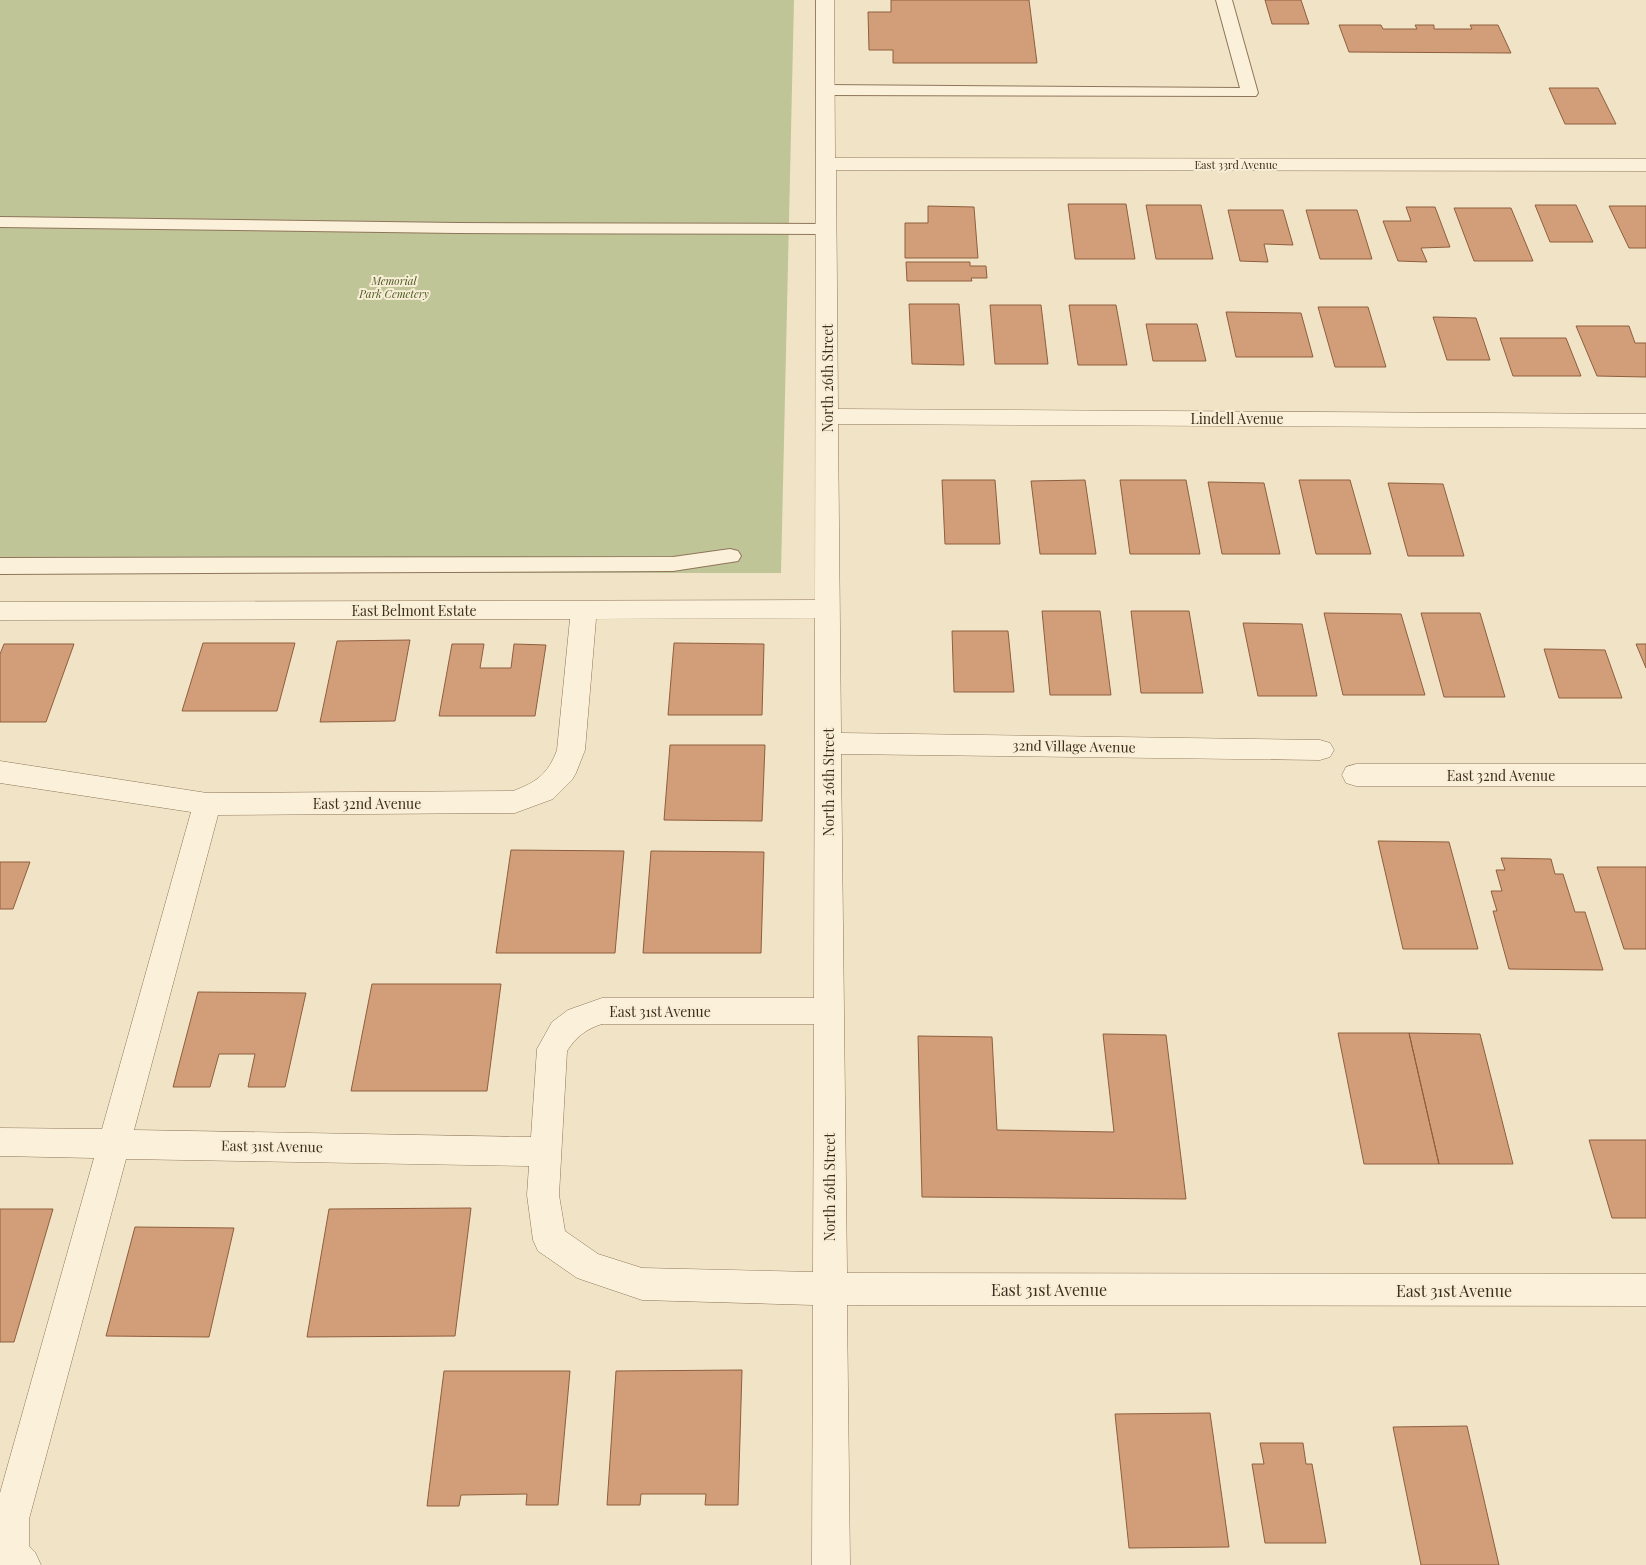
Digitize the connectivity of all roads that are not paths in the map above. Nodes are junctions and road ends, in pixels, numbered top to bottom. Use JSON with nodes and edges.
{"nodes":[{"id":1,"x":825,"y":0,"type":"edge"},
{"id":2,"x":1224,"y":0,"type":"edge"},
{"id":3,"x":825,"y":90,"type":"junction"},
{"id":4,"x":825,"y":164,"type":"junction"},
{"id":5,"x":1646,"y":165,"type":"edge"},
{"id":6,"x":0,"y":222,"type":"edge"},
{"id":7,"x":826,"y":229,"type":"junction"},
{"id":8,"x":828,"y":416,"type":"junction"},
{"id":9,"x":1646,"y":421,"type":"edge"},
{"id":10,"x":730,"y":556,"type":"dead end"},
{"id":11,"x":0,"y":566,"type":"edge"},
{"id":12,"x":828,"y":609,"type":"junction"},
{"id":13,"x":584,"y":610,"type":"junction"},
{"id":14,"x":0,"y":611,"type":"edge"},
{"id":15,"x":828,"y":743,"type":"junction"},
{"id":16,"x":1320,"y":750,"type":"dead end"},
{"id":17,"x":0,"y":772,"type":"edge"},
{"id":18,"x":1356,"y":775,"type":"dead end"},
{"id":19,"x":1646,"y":775,"type":"edge"},
{"id":20,"x":207,"y":804,"type":"junction"},
{"id":21,"x":828,"y":1011,"type":"junction"},
{"id":22,"x":0,"y":1142,"type":"edge"},
{"id":23,"x":116,"y":1143,"type":"junction"},
{"id":24,"x":544,"y":1152,"type":"junction"},
{"id":25,"x":829,"y":1289,"type":"junction"},
{"id":26,"x":1646,"y":1290,"type":"edge"},
{"id":27,"x":22,"y":1565,"type":"edge"},
{"id":28,"x":831,"y":1565,"type":"edge"}],
"edges":[{"from":1,"to":3,"type":"street","name":"North 26th Street"},
{"from":2,"to":3,"type":"lane"},
{"from":3,"to":4,"type":"street","name":"North 26th Street"},
{"from":4,"to":5,"type":"street","name":"East 33rd Avenue"},
{"from":4,"to":7,"type":"street","name":"North 26th Street"},
{"from":6,"to":7,"type":"lane"},
{"from":7,"to":8,"type":"street","name":"North 26th Street"},
{"from":8,"to":9,"type":"street","name":"Lindell Avenue"},
{"from":8,"to":12,"type":"street","name":"North 26th Street"},
{"from":10,"to":11,"type":"lane"},
{"from":12,"to":13,"type":"street","name":"East Belmont Estate"},
{"from":12,"to":15,"type":"street","name":"North 26th Street"},
{"from":13,"to":14,"type":"street","name":"East Belmont Estate"},
{"from":13,"to":20,"type":"street","name":"East 32nd Avenue"},
{"from":15,"to":16,"type":"street","name":"32nd Village Avenue"},
{"from":15,"to":21,"type":"street","name":"North 26th Street"},
{"from":17,"to":20,"type":"street","name":"East 32nd Avenue"},
{"from":18,"to":19,"type":"street","name":"East 32nd Avenue"},
{"from":20,"to":23,"type":"street"},
{"from":21,"to":24,"type":"street","name":"East 31st Avenue"},
{"from":21,"to":25,"type":"street","name":"North 26th Street"},
{"from":22,"to":23,"type":"street","name":"East 31st Avenue"},
{"from":23,"to":24,"type":"street","name":"East 31st Avenue"},
{"from":23,"to":27,"type":"street"},
{"from":24,"to":25,"type":"street","name":"East 31st Avenue"},
{"from":25,"to":26,"type":"street","name":"East 31st Avenue"},
{"from":25,"to":28,"type":"street","name":"North 26th Street"}]}
